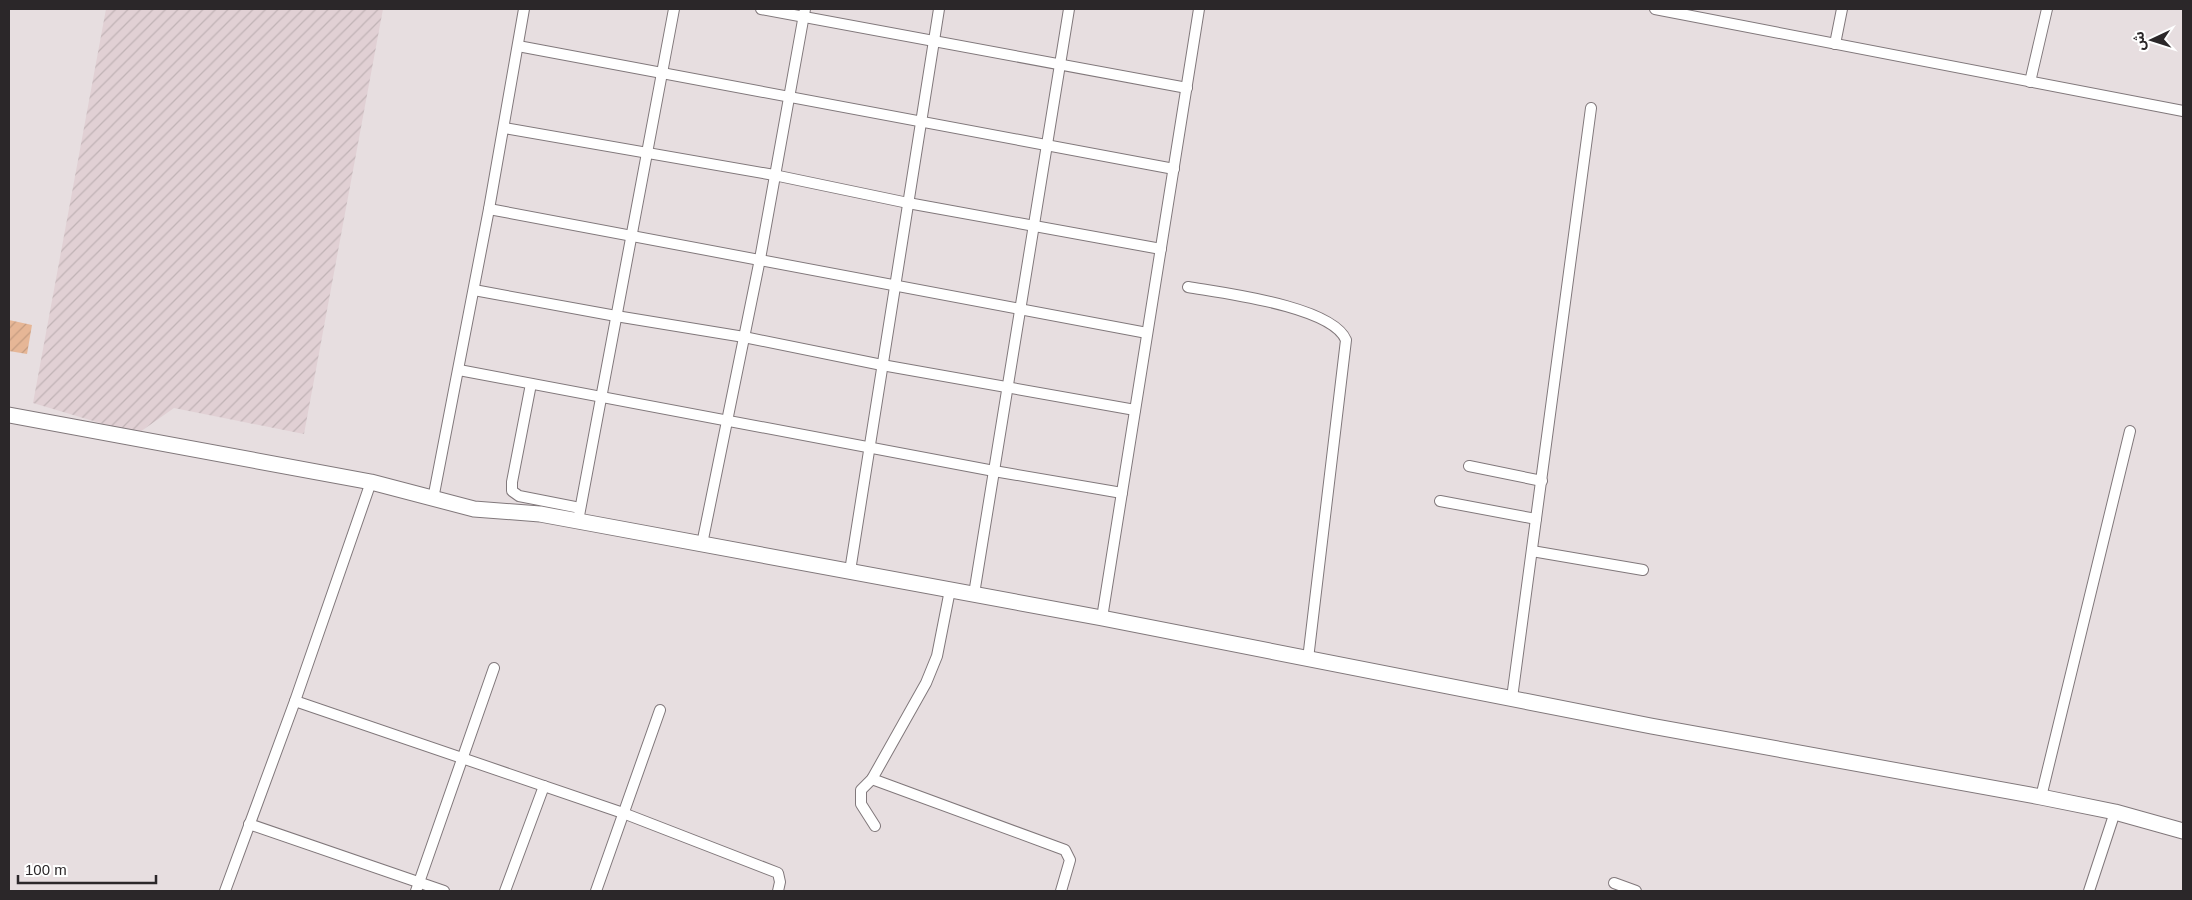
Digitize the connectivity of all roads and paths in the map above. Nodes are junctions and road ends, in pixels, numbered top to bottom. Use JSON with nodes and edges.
{"nodes":[{"id":1,"x":524,"y":9,"type":"edge"},
{"id":2,"x":674,"y":9,"type":"edge"},
{"id":3,"x":761,"y":9,"type":"edge"},
{"id":4,"x":938,"y":9,"type":"edge"},
{"id":5,"x":1069,"y":9,"type":"edge"},
{"id":6,"x":1199,"y":9,"type":"edge"},
{"id":7,"x":1655,"y":9,"type":"edge"},
{"id":8,"x":1842,"y":9,"type":"edge"},
{"id":9,"x":2047,"y":9,"type":"edge"},
{"id":10,"x":804,"y":13,"type":"edge"},
{"id":11,"x":933,"y":41,"type":"junction"},
{"id":12,"x":1835,"y":44,"type":"junction"},
{"id":13,"x":518,"y":46,"type":"junction"},
{"id":14,"x":1060,"y":64,"type":"junction"},
{"id":15,"x":662,"y":73,"type":"junction"},
{"id":16,"x":2030,"y":82,"type":"junction"},
{"id":17,"x":1187,"y":88,"type":"junction"},
{"id":18,"x":787,"y":96,"type":"junction"},
{"id":19,"x":1591,"y":108,"type":"dead end"},
{"id":20,"x":2183,"y":111,"type":"edge"},
{"id":21,"x":921,"y":122,"type":"junction"},
{"id":22,"x":504,"y":128,"type":"junction"},
{"id":23,"x":1047,"y":145,"type":"junction"},
{"id":24,"x":647,"y":153,"type":"junction"},
{"id":25,"x":1174,"y":169,"type":"junction"},
{"id":26,"x":774,"y":175,"type":"junction"},
{"id":27,"x":908,"y":203,"type":"junction"},
{"id":28,"x":489,"y":209,"type":"junction"},
{"id":29,"x":1034,"y":226,"type":"junction"},
{"id":30,"x":632,"y":235,"type":"junction"},
{"id":31,"x":1161,"y":249,"type":"junction"},
{"id":32,"x":760,"y":260,"type":"junction"},
{"id":33,"x":895,"y":286,"type":"junction"},
{"id":34,"x":1188,"y":286,"type":"dead end"},
{"id":35,"x":474,"y":290,"type":"junction"},
{"id":36,"x":1020,"y":309,"type":"junction"},
{"id":37,"x":616,"y":316,"type":"junction"},
{"id":38,"x":1147,"y":333,"type":"junction"},
{"id":39,"x":744,"y":337,"type":"junction"},
{"id":40,"x":882,"y":364,"type":"junction"},
{"id":41,"x":459,"y":370,"type":"junction"},
{"id":42,"x":531,"y":384,"type":"junction"},
{"id":43,"x":1008,"y":387,"type":"junction"},
{"id":44,"x":601,"y":398,"type":"junction"},
{"id":45,"x":1135,"y":410,"type":"junction"},
{"id":46,"x":9,"y":415,"type":"edge"},
{"id":47,"x":728,"y":420,"type":"junction"},
{"id":48,"x":2130,"y":431,"type":"dead end"},
{"id":49,"x":869,"y":447,"type":"junction"},
{"id":50,"x":1469,"y":466,"type":"dead end"},
{"id":51,"x":994,"y":471,"type":"junction"},
{"id":52,"x":1542,"y":481,"type":"junction"},
{"id":53,"x":371,"y":482,"type":"junction"},
{"id":54,"x":1122,"y":492,"type":"junction"},
{"id":55,"x":434,"y":499,"type":"junction"},
{"id":56,"x":1440,"y":501,"type":"dead end"},
{"id":57,"x":579,"y":514,"type":"junction"},
{"id":58,"x":1536,"y":519,"type":"junction"},
{"id":59,"x":702,"y":544,"type":"junction"},
{"id":60,"x":1532,"y":552,"type":"junction"},
{"id":61,"x":1643,"y":570,"type":"dead end"},
{"id":62,"x":850,"y":571,"type":"junction"},
{"id":63,"x":950,"y":590,"type":"junction"},
{"id":64,"x":974,"y":594,"type":"junction"},
{"id":65,"x":1102,"y":618,"type":"junction"},
{"id":66,"x":1308,"y":659,"type":"junction"},
{"id":67,"x":494,"y":668,"type":"dead end"},
{"id":68,"x":1512,"y":698,"type":"junction"},
{"id":69,"x":295,"y":701,"type":"junction"},
{"id":70,"x":660,"y":710,"type":"dead end"},
{"id":71,"x":463,"y":758,"type":"junction"},
{"id":72,"x":872,"y":779,"type":"junction"},
{"id":73,"x":544,"y":786,"type":"junction"},
{"id":74,"x":2042,"y":798,"type":"junction"},
{"id":75,"x":2115,"y":812,"type":"junction"},
{"id":76,"x":623,"y":813,"type":"junction"},
{"id":77,"x":250,"y":824,"type":"junction"},
{"id":78,"x":875,"y":826,"type":"dead end"},
{"id":79,"x":2183,"y":829,"type":"edge"},
{"id":80,"x":1614,"y":883,"type":"dead end"},
{"id":81,"x":418,"y":887,"type":"edge"},
{"id":82,"x":225,"y":891,"type":"edge"},
{"id":83,"x":444,"y":891,"type":"edge"},
{"id":84,"x":505,"y":891,"type":"edge"},
{"id":85,"x":596,"y":891,"type":"edge"},
{"id":86,"x":778,"y":891,"type":"edge"},
{"id":87,"x":1061,"y":891,"type":"edge"},
{"id":88,"x":1636,"y":891,"type":"edge"},
{"id":89,"x":2088,"y":891,"type":"edge"}],
"edges":[{"from":1,"to":13,"type":"street"},
{"from":2,"to":15,"type":"street"},
{"from":3,"to":10,"type":"street"},
{"from":4,"to":11,"type":"street"},
{"from":5,"to":14,"type":"street"},
{"from":6,"to":17,"type":"street"},
{"from":7,"to":12,"type":"street"},
{"from":8,"to":12,"type":"street"},
{"from":9,"to":16,"type":"street"},
{"from":10,"to":11,"type":"street"},
{"from":10,"to":18,"type":"street"},
{"from":11,"to":14,"type":"street"},
{"from":11,"to":21,"type":"street"},
{"from":12,"to":16,"type":"street"},
{"from":13,"to":15,"type":"street"},
{"from":13,"to":22,"type":"street"},
{"from":14,"to":17,"type":"street"},
{"from":14,"to":23,"type":"street"},
{"from":15,"to":18,"type":"street"},
{"from":15,"to":24,"type":"street"},
{"from":16,"to":20,"type":"street"},
{"from":17,"to":25,"type":"street"},
{"from":18,"to":21,"type":"street"},
{"from":18,"to":26,"type":"street"},
{"from":19,"to":52,"type":"street"},
{"from":21,"to":23,"type":"street"},
{"from":21,"to":27,"type":"street"},
{"from":22,"to":24,"type":"street"},
{"from":22,"to":28,"type":"street"},
{"from":23,"to":25,"type":"street"},
{"from":23,"to":29,"type":"street"},
{"from":24,"to":26,"type":"street"},
{"from":24,"to":30,"type":"street"},
{"from":25,"to":31,"type":"street"},
{"from":26,"to":27,"type":"street"},
{"from":26,"to":32,"type":"street"},
{"from":27,"to":29,"type":"street"},
{"from":27,"to":33,"type":"street"},
{"from":28,"to":30,"type":"street"},
{"from":28,"to":35,"type":"street"},
{"from":29,"to":31,"type":"street"},
{"from":29,"to":36,"type":"street"},
{"from":30,"to":32,"type":"street"},
{"from":30,"to":37,"type":"street"},
{"from":31,"to":38,"type":"street"},
{"from":32,"to":33,"type":"street"},
{"from":32,"to":39,"type":"street"},
{"from":33,"to":36,"type":"street"},
{"from":33,"to":40,"type":"street"},
{"from":34,"to":66,"type":"street"},
{"from":35,"to":37,"type":"street"},
{"from":35,"to":41,"type":"street"},
{"from":36,"to":38,"type":"street"},
{"from":36,"to":43,"type":"street"},
{"from":37,"to":39,"type":"street"},
{"from":37,"to":44,"type":"street"},
{"from":38,"to":45,"type":"street"},
{"from":39,"to":40,"type":"street"},
{"from":39,"to":47,"type":"street"},
{"from":40,"to":43,"type":"street"},
{"from":40,"to":49,"type":"street"},
{"from":41,"to":42,"type":"street"},
{"from":41,"to":55,"type":"street"},
{"from":42,"to":44,"type":"street"},
{"from":42,"to":57,"type":"street"},
{"from":43,"to":45,"type":"street"},
{"from":43,"to":51,"type":"street"},
{"from":44,"to":47,"type":"street"},
{"from":44,"to":57,"type":"street"},
{"from":45,"to":54,"type":"street"},
{"from":46,"to":53,"type":"street"},
{"from":47,"to":49,"type":"street"},
{"from":47,"to":59,"type":"street"},
{"from":48,"to":74,"type":"street"},
{"from":49,"to":51,"type":"street"},
{"from":49,"to":62,"type":"street"},
{"from":50,"to":52,"type":"street"},
{"from":51,"to":54,"type":"street"},
{"from":51,"to":64,"type":"street"},
{"from":52,"to":58,"type":"street"},
{"from":53,"to":55,"type":"street"},
{"from":53,"to":69,"type":"street"},
{"from":54,"to":65,"type":"street"},
{"from":55,"to":57,"type":"street"},
{"from":56,"to":58,"type":"street"},
{"from":57,"to":59,"type":"street"},
{"from":58,"to":60,"type":"street"},
{"from":59,"to":62,"type":"street"},
{"from":60,"to":61,"type":"street"},
{"from":60,"to":68,"type":"street"},
{"from":62,"to":63,"type":"street"},
{"from":63,"to":64,"type":"street"},
{"from":63,"to":72,"type":"street"},
{"from":64,"to":65,"type":"street"},
{"from":65,"to":66,"type":"street"},
{"from":66,"to":68,"type":"street"},
{"from":67,"to":71,"type":"street"},
{"from":68,"to":74,"type":"street"},
{"from":69,"to":71,"type":"street"},
{"from":69,"to":77,"type":"street"},
{"from":70,"to":76,"type":"street"},
{"from":71,"to":73,"type":"street"},
{"from":71,"to":81,"type":"street"},
{"from":72,"to":78,"type":"street"},
{"from":72,"to":87,"type":"street"},
{"from":73,"to":76,"type":"street"},
{"from":73,"to":84,"type":"street"},
{"from":74,"to":75,"type":"street"},
{"from":75,"to":79,"type":"street"},
{"from":75,"to":89,"type":"street"},
{"from":76,"to":85,"type":"street"},
{"from":76,"to":86,"type":"street"},
{"from":77,"to":81,"type":"street"},
{"from":77,"to":82,"type":"street"},
{"from":80,"to":88,"type":"street"},
{"from":81,"to":83,"type":"street"}]}
